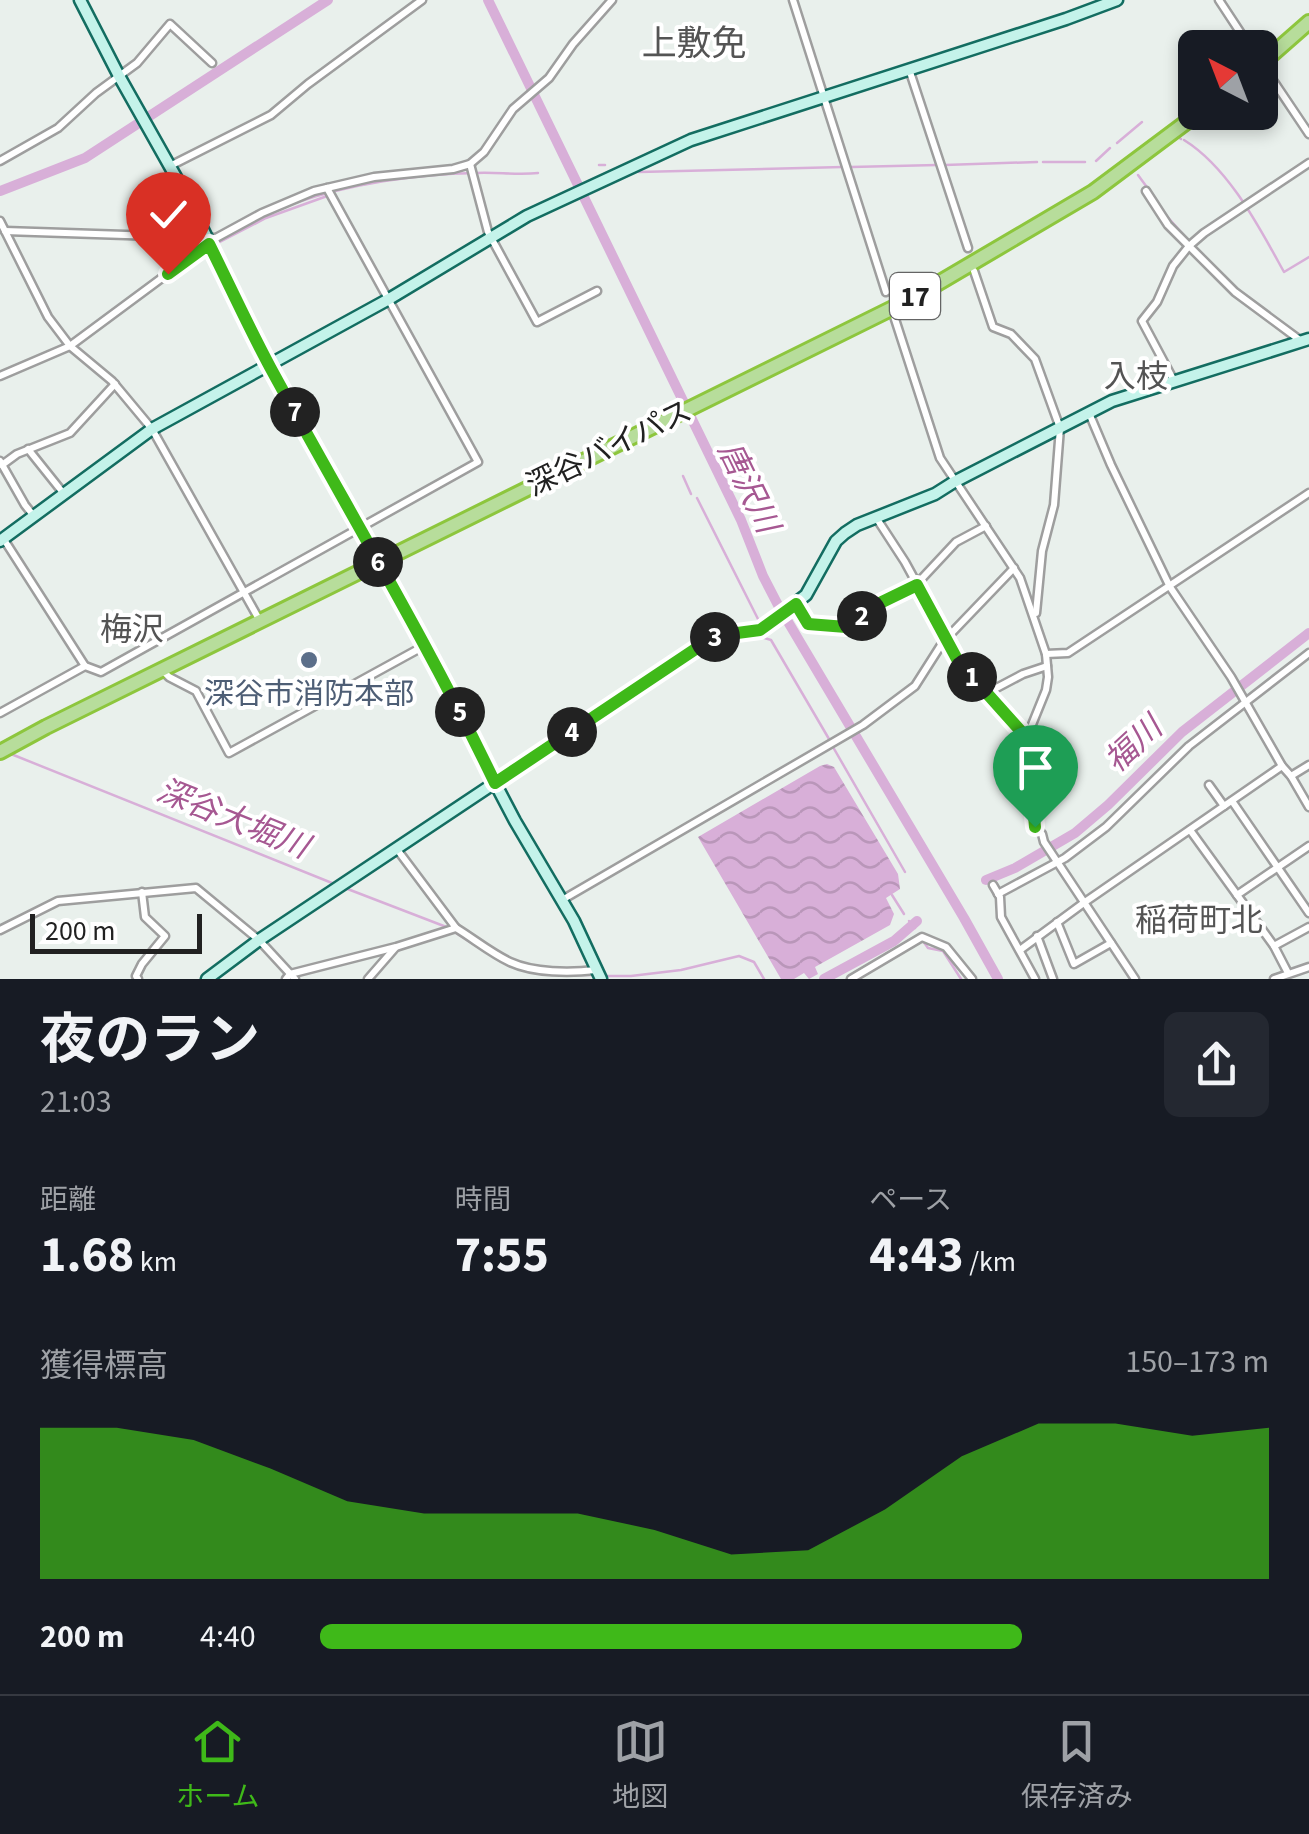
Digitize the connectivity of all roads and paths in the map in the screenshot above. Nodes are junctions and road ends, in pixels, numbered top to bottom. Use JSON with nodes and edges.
{"nodes":[{"id":1,"x":80,"y":0,"type":"edge"},
{"id":2,"x":422,"y":0,"type":"edge"},
{"id":3,"x":612,"y":0,"type":"edge"},
{"id":4,"x":793,"y":0,"type":"edge"},
{"id":5,"x":1117,"y":0,"type":"edge"},
{"id":6,"x":1219,"y":0,"type":"edge"},
{"id":7,"x":1309,"y":22,"type":"edge"},
{"id":8,"x":1239,"y":30,"type":"tunnel mouth"},
{"id":9,"x":1278,"y":52,"type":"edge"},
{"id":10,"x":212,"y":63,"type":"dead end"},
{"id":11,"x":909,"y":69,"type":"junction"},
{"id":12,"x":119,"y":76,"type":"junction"},
{"id":13,"x":1278,"y":89,"type":"edge"},
{"id":14,"x":824,"y":96,"type":"junction"},
{"id":15,"x":1178,"y":128,"type":"edge"},
{"id":16,"x":1309,"y":134,"type":"edge"},
{"id":17,"x":0,"y":161,"type":"edge"},
{"id":18,"x":1309,"y":163,"type":"edge"},
{"id":19,"x":470,"y":164,"type":"junction"},
{"id":20,"x":170,"y":166,"type":"junction"},
{"id":21,"x":327,"y":188,"type":"junction"},
{"id":22,"x":1146,"y":191,"type":"dead end"},
{"id":23,"x":0,"y":220,"type":"edge"},
{"id":24,"x":5,"y":230,"type":"junction"},
{"id":25,"x":490,"y":238,"type":"junction"},
{"id":26,"x":207,"y":241,"type":"junction"},
{"id":27,"x":1189,"y":246,"type":"junction"},
{"id":28,"x":968,"y":248,"type":"dead end"},
{"id":29,"x":974,"y":272,"type":"dead end"},
{"id":30,"x":597,"y":290,"type":"dead end"},
{"id":31,"x":886,"y":292,"type":"dead end"},
{"id":32,"x":389,"y":299,"type":"junction"},
{"id":33,"x":893,"y":313,"type":"dead end"},
{"id":34,"x":1305,"y":340,"type":"edge"},
{"id":35,"x":70,"y":346,"type":"junction"},
{"id":36,"x":268,"y":364,"type":"junction"},
{"id":37,"x":0,"y":376,"type":"edge"},
{"id":38,"x":1174,"y":382,"type":"junction"},
{"id":39,"x":114,"y":384,"type":"junction"},
{"id":40,"x":1089,"y":413,"type":"junction"},
{"id":41,"x":1060,"y":428,"type":"junction"},
{"id":42,"x":152,"y":429,"type":"junction"},
{"id":43,"x":28,"y":449,"type":"junction"},
{"id":44,"x":1,"y":463,"type":"edge"},
{"id":45,"x":954,"y":482,"type":"junction"},
{"id":46,"x":1309,"y":493,"type":"edge"},
{"id":47,"x":64,"y":494,"type":"junction"},
{"id":48,"x":34,"y":517,"type":"junction"},
{"id":49,"x":876,"y":518,"type":"junction"},
{"id":50,"x":359,"y":526,"type":"junction"},
{"id":51,"x":986,"y":526,"type":"junction"},
{"id":52,"x":2,"y":540,"type":"edge"},
{"id":53,"x":378,"y":562,"type":"junction"},
{"id":54,"x":1014,"y":568,"type":"junction"},
{"id":55,"x":917,"y":585,"type":"junction"},
{"id":56,"x":1170,"y":587,"type":"junction"},
{"id":57,"x":244,"y":592,"type":"junction"},
{"id":58,"x":795,"y":605,"type":"junction"},
{"id":59,"x":1036,"y":619,"type":"junction"},
{"id":60,"x":260,"y":622,"type":"junction"},
{"id":61,"x":946,"y":639,"type":"junction"},
{"id":62,"x":424,"y":646,"type":"junction"},
{"id":63,"x":1309,"y":653,"type":"edge"},
{"id":64,"x":1046,"y":654,"type":"junction"},
{"id":65,"x":85,"y":666,"type":"junction"},
{"id":66,"x":1047,"y":666,"type":"junction"},
{"id":67,"x":163,"y":670,"type":"junction"},
{"id":68,"x":987,"y":693,"type":"junction"},
{"id":69,"x":1246,"y":701,"type":"junction"},
{"id":70,"x":0,"y":713,"type":"edge"},
{"id":71,"x":1027,"y":738,"type":"junction"},
{"id":72,"x":0,"y":752,"type":"edge"},
{"id":73,"x":1309,"y":764,"type":"edge"},
{"id":74,"x":1282,"y":766,"type":"junction"},
{"id":75,"x":1290,"y":776,"type":"junction"},
{"id":76,"x":495,"y":783,"type":"junction"},
{"id":77,"x":1208,"y":785,"type":"dead end"},
{"id":78,"x":1228,"y":804,"type":"junction"},
{"id":79,"x":1309,"y":808,"type":"edge"},
{"id":80,"x":1190,"y":830,"type":"junction"},
{"id":81,"x":1309,"y":846,"type":"edge"},
{"id":82,"x":396,"y":848,"type":"junction"},
{"id":83,"x":1056,"y":860,"type":"junction"},
{"id":84,"x":1278,"y":867,"type":"junction"},
{"id":85,"x":993,"y":885,"type":"dead end"},
{"id":86,"x":142,"y":892,"type":"junction"},
{"id":87,"x":998,"y":894,"type":"junction"},
{"id":88,"x":1237,"y":895,"type":"junction"},
{"id":89,"x":562,"y":900,"type":"junction"},
{"id":90,"x":1085,"y":902,"type":"junction"},
{"id":91,"x":1309,"y":913,"type":"edge"},
{"id":92,"x":1057,"y":922,"type":"junction"},
{"id":93,"x":1309,"y":927,"type":"edge"},
{"id":94,"x":456,"y":928,"type":"junction"},
{"id":95,"x":0,"y":930,"type":"edge"},
{"id":96,"x":1037,"y":936,"type":"junction"},
{"id":97,"x":259,"y":940,"type":"junction"},
{"id":98,"x":1111,"y":943,"type":"junction"},
{"id":99,"x":1274,"y":946,"type":"junction"},
{"id":100,"x":396,"y":947,"type":"junction"},
{"id":101,"x":1020,"y":950,"type":"junction"},
{"id":102,"x":1309,"y":967,"type":"edge"},
{"id":103,"x":1288,"y":972,"type":"junction"},
{"id":104,"x":598,"y":974,"type":"edge"},
{"id":105,"x":290,"y":978,"type":"edge"},
{"id":106,"x":138,"y":979,"type":"edge"},
{"id":107,"x":208,"y":979,"type":"edge"},
{"id":108,"x":368,"y":979,"type":"edge"},
{"id":109,"x":852,"y":979,"type":"edge"},
{"id":110,"x":972,"y":979,"type":"edge"},
{"id":111,"x":1035,"y":979,"type":"edge"},
{"id":112,"x":1054,"y":979,"type":"edge"},
{"id":113,"x":1135,"y":979,"type":"edge"},
{"id":114,"x":1274,"y":979,"type":"edge"}],
"edges":[{"from":1,"to":12,"type":"street"},
{"from":2,"to":20,"type":"street"},
{"from":3,"to":19,"type":"street"},
{"from":4,"to":14,"type":"street"},
{"from":5,"to":11,"type":"street"},
{"from":6,"to":8,"type":"street"},
{"from":7,"to":9,"type":"highway"},
{"from":10,"to":12,"type":"street"},
{"from":11,"to":14,"type":"street"},
{"from":11,"to":28,"type":"street"},
{"from":12,"to":17,"type":"street"},
{"from":12,"to":20,"type":"street"},
{"from":13,"to":16,"type":"street"},
{"from":14,"to":25,"type":"street"},
{"from":14,"to":31,"type":"street"},
{"from":15,"to":53,"type":"highway","name":"深谷バイパス","number":"17"},
{"from":18,"to":27,"type":"street"},
{"from":19,"to":21,"type":"street"},
{"from":19,"to":25,"type":"street"},
{"from":20,"to":26,"type":"street"},
{"from":21,"to":26,"type":"street"},
{"from":21,"to":32,"type":"street"},
{"from":22,"to":27,"type":"street"},
{"from":23,"to":24,"type":"street"},
{"from":24,"to":26,"type":"street"},
{"from":24,"to":35,"type":"street"},
{"from":25,"to":30,"type":"street"},
{"from":25,"to":32,"type":"street"},
{"from":26,"to":35,"type":"street"},
{"from":26,"to":36,"type":"street"},
{"from":27,"to":34,"type":"street"},
{"from":27,"to":38,"type":"street"},
{"from":29,"to":41,"type":"street"},
{"from":32,"to":36,"type":"street"},
{"from":32,"to":50,"type":"street"},
{"from":33,"to":45,"type":"street"},
{"from":34,"to":38,"type":"street"},
{"from":35,"to":37,"type":"street"},
{"from":35,"to":39,"type":"street"},
{"from":36,"to":42,"type":"street"},
{"from":36,"to":50,"type":"street"},
{"from":38,"to":40,"type":"street"},
{"from":39,"to":42,"type":"street"},
{"from":39,"to":43,"type":"street"},
{"from":40,"to":41,"type":"street"},
{"from":40,"to":56,"type":"street"},
{"from":41,"to":45,"type":"street"},
{"from":41,"to":59,"type":"street"},
{"from":42,"to":47,"type":"street"},
{"from":42,"to":57,"type":"street"},
{"from":43,"to":44,"type":"street"},
{"from":43,"to":47,"type":"street"},
{"from":44,"to":48,"type":"street"},
{"from":45,"to":49,"type":"street"},
{"from":45,"to":51,"type":"street"},
{"from":46,"to":56,"type":"street"},
{"from":47,"to":48,"type":"street"},
{"from":48,"to":52,"type":"street"},
{"from":49,"to":55,"type":"street"},
{"from":49,"to":58,"type":"street"},
{"from":50,"to":53,"type":"street"},
{"from":50,"to":57,"type":"street"},
{"from":51,"to":54,"type":"street"},
{"from":51,"to":55,"type":"street"},
{"from":52,"to":65,"type":"street"},
{"from":53,"to":60,"type":"highway","name":"深谷バイパス","number":"17"},
{"from":53,"to":62,"type":"street"},
{"from":54,"to":59,"type":"street"},
{"from":54,"to":61,"type":"street"},
{"from":55,"to":58,"type":"street"},
{"from":55,"to":61,"type":"street"},
{"from":56,"to":64,"type":"street"},
{"from":56,"to":69,"type":"street"},
{"from":57,"to":60,"type":"street"},
{"from":57,"to":65,"type":"street"},
{"from":58,"to":76,"type":"street"},
{"from":59,"to":64,"type":"street"},
{"from":60,"to":67,"type":"highway","name":"深谷バイパス","number":"17"},
{"from":61,"to":68,"type":"street"},
{"from":61,"to":89,"type":"street"},
{"from":62,"to":67,"type":"street"},
{"from":62,"to":76,"type":"street"},
{"from":63,"to":69,"type":"street"},
{"from":64,"to":66,"type":"street"},
{"from":65,"to":70,"type":"street"},
{"from":66,"to":68,"type":"street"},
{"from":66,"to":71,"type":"street"},
{"from":67,"to":72,"type":"highway","name":"深谷バイパス","number":"17"},
{"from":68,"to":71,"type":"street"},
{"from":69,"to":74,"type":"street"},
{"from":69,"to":83,"type":"street"},
{"from":71,"to":83,"type":"street"},
{"from":73,"to":75,"type":"street"},
{"from":74,"to":75,"type":"street"},
{"from":74,"to":78,"type":"street"},
{"from":75,"to":79,"type":"street"},
{"from":76,"to":82,"type":"street"},
{"from":76,"to":89,"type":"street"},
{"from":77,"to":78,"type":"street"},
{"from":78,"to":80,"type":"street"},
{"from":78,"to":84,"type":"street"},
{"from":80,"to":88,"type":"street"},
{"from":80,"to":90,"type":"street"},
{"from":81,"to":84,"type":"street"},
{"from":82,"to":94,"type":"street"},
{"from":82,"to":97,"type":"street"},
{"from":83,"to":87,"type":"street"},
{"from":83,"to":90,"type":"street"},
{"from":84,"to":88,"type":"street"},
{"from":84,"to":91,"type":"street"},
{"from":85,"to":87,"type":"street"},
{"from":86,"to":95,"type":"street"},
{"from":86,"to":97,"type":"street"},
{"from":86,"to":106,"type":"street"},
{"from":87,"to":101,"type":"street"},
{"from":88,"to":99,"type":"street"},
{"from":89,"to":104,"type":"street"},
{"from":90,"to":92,"type":"street"},
{"from":90,"to":98,"type":"street"},
{"from":92,"to":96,"type":"street"},
{"from":92,"to":98,"type":"street"},
{"from":93,"to":99,"type":"street"},
{"from":94,"to":100,"type":"street"},
{"from":94,"to":104,"type":"street"},
{"from":96,"to":101,"type":"street"},
{"from":96,"to":112,"type":"street"},
{"from":97,"to":105,"type":"street"},
{"from":97,"to":107,"type":"street"},
{"from":98,"to":113,"type":"street"},
{"from":99,"to":103,"type":"street"},
{"from":100,"to":105,"type":"street"},
{"from":100,"to":108,"type":"street"},
{"from":101,"to":111,"type":"street"},
{"from":102,"to":103,"type":"street"},
{"from":103,"to":114,"type":"street"},
{"from":109,"to":110,"type":"street"}]}
